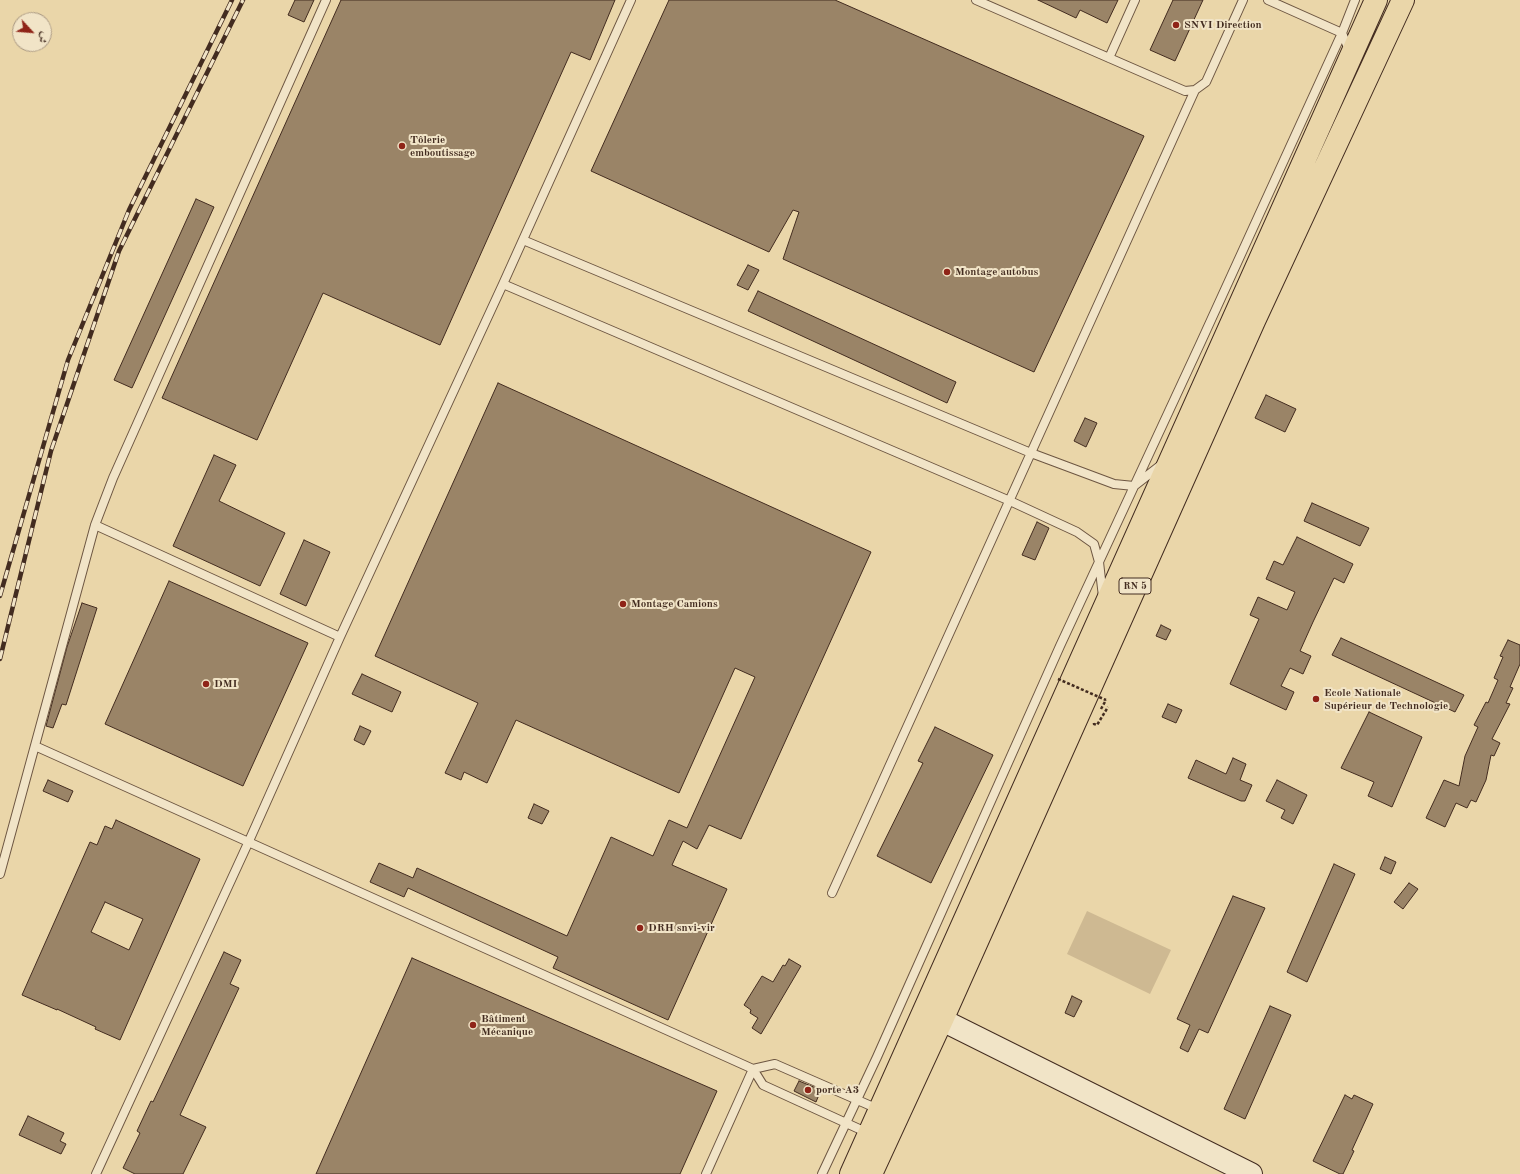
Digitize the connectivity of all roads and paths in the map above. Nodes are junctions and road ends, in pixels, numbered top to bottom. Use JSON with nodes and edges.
{"nodes":[{"id":1,"x":326,"y":0,"type":"edge"},
{"id":2,"x":631,"y":0,"type":"edge"},
{"id":3,"x":976,"y":0,"type":"edge"},
{"id":4,"x":1135,"y":0,"type":"edge"},
{"id":5,"x":1243,"y":0,"type":"edge"},
{"id":6,"x":1268,"y":0,"type":"edge"},
{"id":7,"x":1355,"y":0,"type":"edge"},
{"id":8,"x":1376,"y":0,"type":"edge"},
{"id":9,"x":1403,"y":0,"type":"edge"},
{"id":10,"x":1342,"y":33,"type":"junction"},
{"id":11,"x":1351,"y":55,"type":"junction"},
{"id":12,"x":1109,"y":58,"type":"junction"},
{"id":13,"x":1195,"y":90,"type":"junction"},
{"id":14,"x":523,"y":240,"type":"junction"},
{"id":15,"x":504,"y":284,"type":"junction"},
{"id":16,"x":1032,"y":453,"type":"junction"},
{"id":17,"x":1174,"y":454,"type":"junction"},
{"id":18,"x":1134,"y":486,"type":"junction"},
{"id":19,"x":1010,"y":501,"type":"junction"},
{"id":20,"x":95,"y":525,"type":"junction"},
{"id":21,"x":1100,"y":562,"type":"junction"},
{"id":22,"x":1103,"y":612,"type":"junction"},
{"id":23,"x":340,"y":637,"type":"junction"},
{"id":24,"x":1058,"y":679,"type":"dead end"},
{"id":25,"x":1108,"y":707,"type":"dead end"},
{"id":26,"x":1100,"y":712,"type":"dead end"},
{"id":27,"x":1097,"y":718,"type":"dead end"},
{"id":28,"x":35,"y":746,"type":"junction"},
{"id":29,"x":248,"y":841,"type":"junction"},
{"id":30,"x":0,"y":874,"type":"edge"},
{"id":31,"x":832,"y":893,"type":"dead end"},
{"id":32,"x":942,"y":1020,"type":"junction"},
{"id":33,"x":753,"y":1069,"type":"junction"},
{"id":34,"x":857,"y":1100,"type":"junction"},
{"id":35,"x":880,"y":1110,"type":"junction"},
{"id":36,"x":846,"y":1123,"type":"junction"},
{"id":37,"x":869,"y":1134,"type":"junction"},
{"id":38,"x":96,"y":1174,"type":"edge"},
{"id":39,"x":706,"y":1174,"type":"edge"},
{"id":40,"x":822,"y":1174,"type":"edge"},
{"id":41,"x":851,"y":1174,"type":"edge"},
{"id":42,"x":871,"y":1174,"type":"edge"},
{"id":43,"x":1251,"y":1174,"type":"edge"}],
"edges":[{"from":1,"to":20,"type":"lane"},
{"from":2,"to":14,"type":"lane"},
{"from":3,"to":12,"type":"lane"},
{"from":4,"to":12,"type":"lane"},
{"from":5,"to":13,"type":"lane"},
{"from":6,"to":10,"type":"lane"},
{"from":7,"to":10,"type":"lane"},
{"from":8,"to":11,"type":"highway","number":"RN 5"},
{"from":9,"to":32,"type":"highway","number":"RN 5"},
{"from":10,"to":11,"type":"lane"},
{"from":10,"to":18,"type":"lane"},
{"from":11,"to":17,"type":"highway","number":"RN 5"},
{"from":12,"to":13,"type":"lane"},
{"from":13,"to":16,"type":"lane"},
{"from":14,"to":15,"type":"lane"},
{"from":14,"to":16,"type":"lane"},
{"from":15,"to":19,"type":"lane"},
{"from":15,"to":23,"type":"lane"},
{"from":16,"to":18,"type":"lane"},
{"from":16,"to":19,"type":"lane"},
{"from":17,"to":18,"type":"lane"},
{"from":17,"to":22,"type":"highway","number":"RN 5"},
{"from":18,"to":21,"type":"lane"},
{"from":19,"to":21,"type":"lane"},
{"from":19,"to":31,"type":"lane"},
{"from":20,"to":23,"type":"lane"},
{"from":20,"to":28,"type":"lane"},
{"from":21,"to":22,"type":"lane"},
{"from":21,"to":34,"type":"lane"},
{"from":22,"to":35,"type":"highway","number":"RN 5"},
{"from":23,"to":29,"type":"lane"},
{"from":24,"to":26,"type":"path","bridge":true},
{"from":25,"to":27,"type":"path"},
{"from":28,"to":29,"type":"lane"},
{"from":28,"to":30,"type":"lane"},
{"from":29,"to":33,"type":"lane"},
{"from":29,"to":38,"type":"lane"},
{"from":32,"to":42,"type":"highway","number":"RN 5"},
{"from":32,"to":43,"type":"street"},
{"from":33,"to":34,"type":"lane"},
{"from":33,"to":36,"type":"lane"},
{"from":33,"to":39,"type":"lane"},
{"from":34,"to":35,"type":"lane"},
{"from":34,"to":36,"type":"lane"},
{"from":35,"to":37,"type":"highway","number":"RN 5"},
{"from":36,"to":37,"type":"lane"},
{"from":36,"to":40,"type":"lane"},
{"from":37,"to":41,"type":"highway","number":"RN 5"}]}
